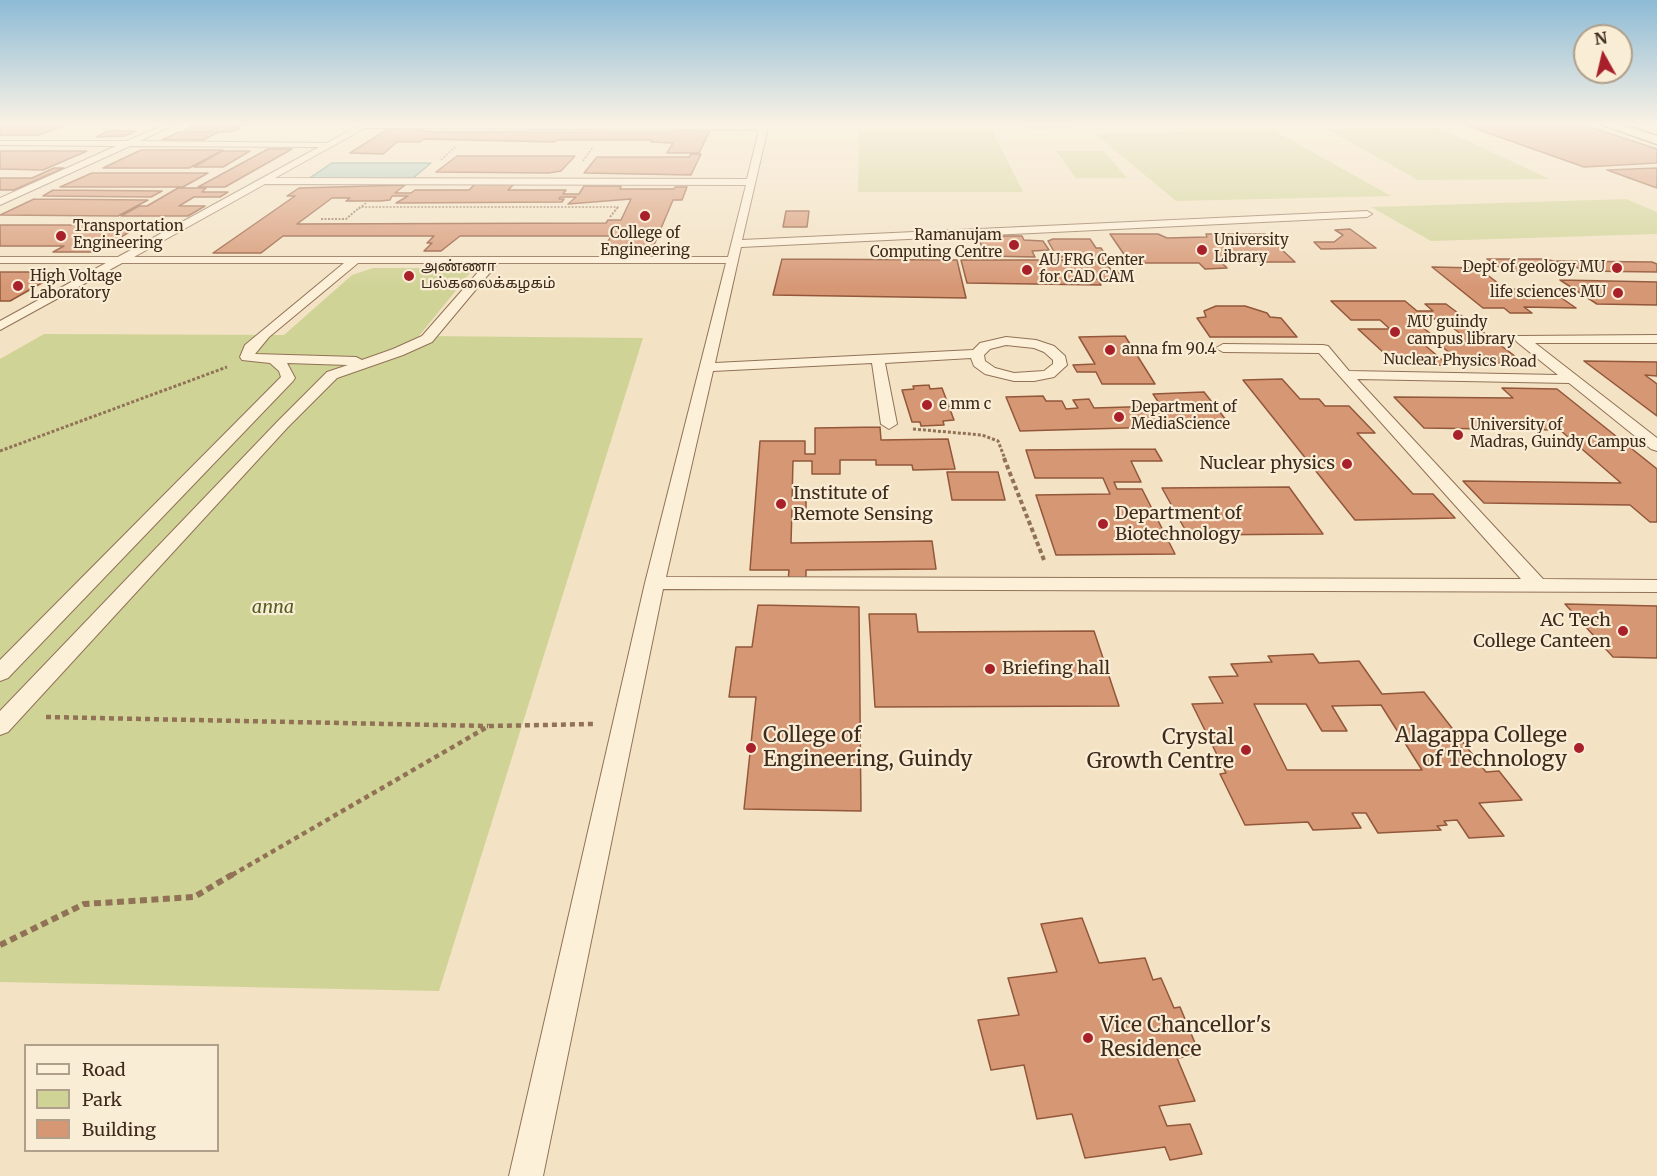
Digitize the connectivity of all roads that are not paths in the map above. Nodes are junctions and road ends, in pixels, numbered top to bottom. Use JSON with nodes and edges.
{"nodes":[{"id":1,"x":53,"y":178,"type":"edge"},
{"id":2,"x":271,"y":178,"type":"edge"},
{"id":3,"x":751,"y":178,"type":"edge"},
{"id":4,"x":265,"y":181,"type":"junction"},
{"id":5,"x":750,"y":182,"type":"junction"},
{"id":6,"x":0,"y":192,"type":"edge"},
{"id":7,"x":22,"y":192,"type":"junction"},
{"id":8,"x":0,"y":202,"type":"edge"},
{"id":9,"x":1366,"y":214,"type":"dead end"},
{"id":10,"x":734,"y":252,"type":"junction"},
{"id":11,"x":0,"y":260,"type":"edge"},
{"id":12,"x":123,"y":260,"type":"junction"},
{"id":13,"x":355,"y":260,"type":"junction"},
{"id":14,"x":494,"y":261,"type":"junction"},
{"id":15,"x":0,"y":326,"type":"edge"},
{"id":16,"x":1657,"y":339,"type":"edge"},
{"id":17,"x":1223,"y":348,"type":"dead end"},
{"id":18,"x":977,"y":354,"type":"junction"},
{"id":19,"x":274,"y":359,"type":"junction"},
{"id":20,"x":371,"y":360,"type":"junction"},
{"id":21,"x":879,"y":360,"type":"junction"},
{"id":22,"x":708,"y":367,"type":"junction"},
{"id":23,"x":1346,"y":375,"type":"junction"},
{"id":24,"x":1572,"y":379,"type":"junction"},
{"id":25,"x":889,"y":424,"type":"road end"},
{"id":26,"x":1657,"y":446,"type":"edge"},
{"id":27,"x":655,"y":584,"type":"junction"},
{"id":28,"x":1537,"y":585,"type":"junction"},
{"id":29,"x":1657,"y":586,"type":"edge"},
{"id":30,"x":0,"y":673,"type":"edge"},
{"id":31,"x":4,"y":721,"type":"edge"},
{"id":32,"x":526,"y":1176,"type":"edge"}],
"edges":[{"from":1,"to":7,"type":"lane"},
{"from":2,"to":4,"type":"lane"},
{"from":3,"to":5,"type":"lane"},
{"from":4,"to":5,"type":"lane"},
{"from":4,"to":12,"type":"lane"},
{"from":5,"to":10,"type":"lane"},
{"from":6,"to":7,"type":"lane"},
{"from":7,"to":8,"type":"lane"},
{"from":9,"to":10,"type":"lane"},
{"from":10,"to":14,"type":"lane"},
{"from":10,"to":22,"type":"lane"},
{"from":11,"to":12,"type":"lane"},
{"from":12,"to":13,"type":"lane"},
{"from":12,"to":15,"type":"lane"},
{"from":13,"to":14,"type":"lane"},
{"from":13,"to":19,"type":"lane"},
{"from":14,"to":20,"type":"lane"},
{"from":16,"to":24,"type":"lane"},
{"from":17,"to":23,"type":"lane"},
{"from":18,"to":18,"type":"lane"},
{"from":18,"to":21,"type":"lane"},
{"from":19,"to":20,"type":"lane"},
{"from":19,"to":30,"type":"lane"},
{"from":20,"to":31,"type":"lane"},
{"from":21,"to":22,"type":"lane"},
{"from":21,"to":25,"type":"lane"},
{"from":22,"to":27,"type":"lane"},
{"from":23,"to":24,"type":"lane","name":"Nuclear Physics Road"},
{"from":23,"to":28,"type":"lane"},
{"from":24,"to":26,"type":"lane"},
{"from":27,"to":28,"type":"lane"},
{"from":27,"to":32,"type":"lane"},
{"from":28,"to":29,"type":"lane"}]}
